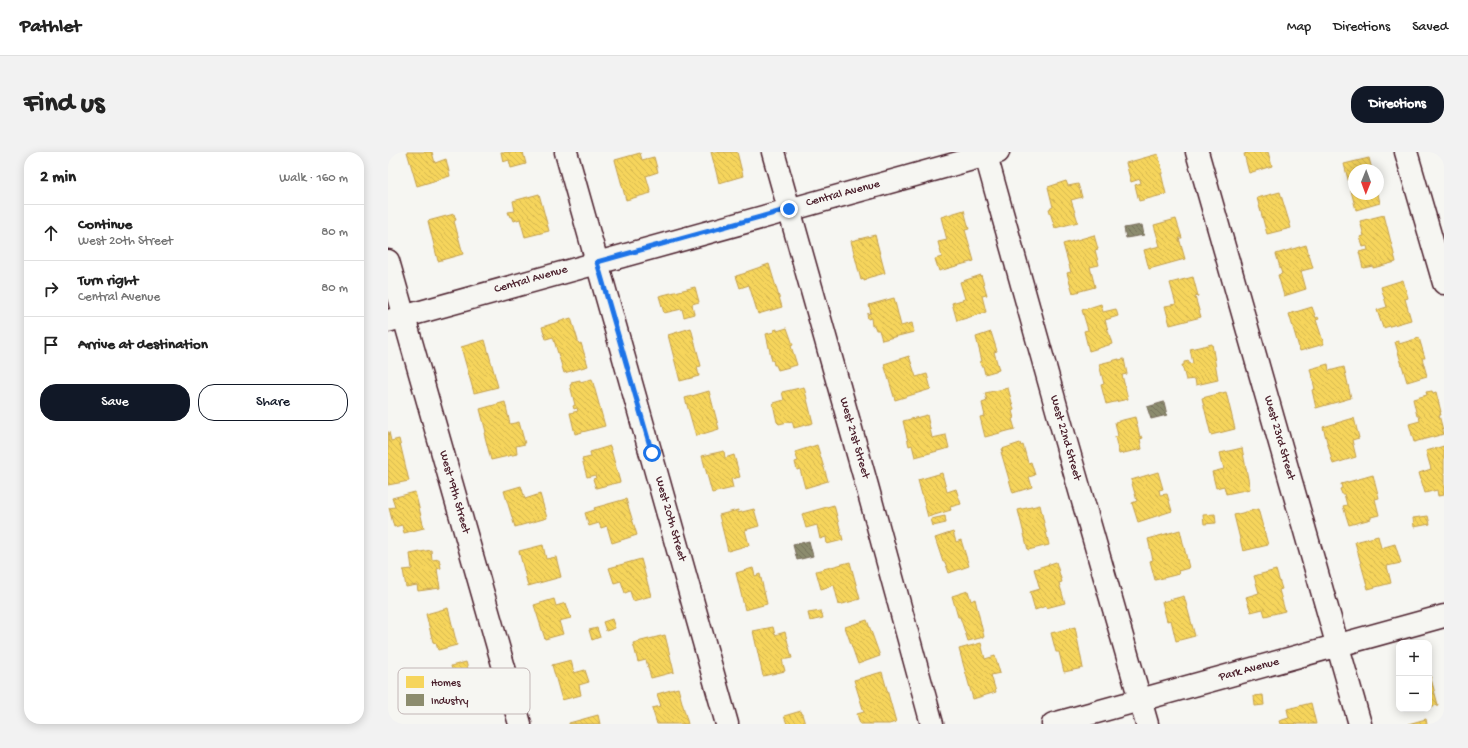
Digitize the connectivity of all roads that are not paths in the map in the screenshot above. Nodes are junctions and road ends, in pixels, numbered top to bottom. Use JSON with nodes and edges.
{"nodes":[{"id":1,"x":566,"y":152,"type":"edge"},
{"id":2,"x":773,"y":152,"type":"edge"},
{"id":3,"x":1197,"y":152,"type":"edge"},
{"id":4,"x":1406,"y":152,"type":"edge"},
{"id":5,"x":990,"y":153,"type":"edge"},
{"id":6,"x":789,"y":209,"type":"junction"},
{"id":7,"x":388,"y":261,"type":"edge"},
{"id":8,"x":597,"y":262,"type":"junction"},
{"id":9,"x":1444,"y":283,"type":"edge"},
{"id":10,"x":396,"y":319,"type":"edge"},
{"id":11,"x":1444,"y":616,"type":"edge"},
{"id":12,"x":1338,"y":646,"type":"junction"},
{"id":13,"x":503,"y":668,"type":"edge"},
{"id":14,"x":1140,"y":700,"type":"junction"},
{"id":15,"x":517,"y":714,"type":"edge"},
{"id":16,"x":520,"y":724,"type":"edge"},
{"id":17,"x":727,"y":724,"type":"edge"},
{"id":18,"x":932,"y":724,"type":"edge"},
{"id":19,"x":1053,"y":724,"type":"edge"},
{"id":20,"x":1147,"y":724,"type":"edge"},
{"id":21,"x":1360,"y":724,"type":"edge"}],
"edges":[{"from":1,"to":8,"type":"street","name":"West 20th Street"},
{"from":2,"to":6,"type":"street","name":"West 21st Street"},
{"from":3,"to":12,"type":"street","name":"West 23rd Street"},
{"from":4,"to":9,"type":"street"},
{"from":5,"to":6,"type":"street","name":"Central Avenue"},
{"from":5,"to":14,"type":"street","name":"West 22nd Street"},
{"from":6,"to":8,"type":"street","name":"Central Avenue"},
{"from":6,"to":18,"type":"street","name":"West 21st Street"},
{"from":7,"to":10,"type":"street","name":"West 19th Street"},
{"from":8,"to":10,"type":"street","name":"Central Avenue"},
{"from":8,"to":17,"type":"street","name":"West 20th Street"},
{"from":10,"to":13,"type":"street","name":"West 19th Street"},
{"from":11,"to":12,"type":"street","name":"Park Avenue"},
{"from":12,"to":14,"type":"street","name":"Park Avenue"},
{"from":12,"to":21,"type":"street","name":"West 23rd Street"},
{"from":14,"to":19,"type":"street","name":"Park Avenue"},
{"from":14,"to":20,"type":"street","name":"West 22nd Street"},
{"from":15,"to":16,"type":"street","name":"West 19th Street"}]}
